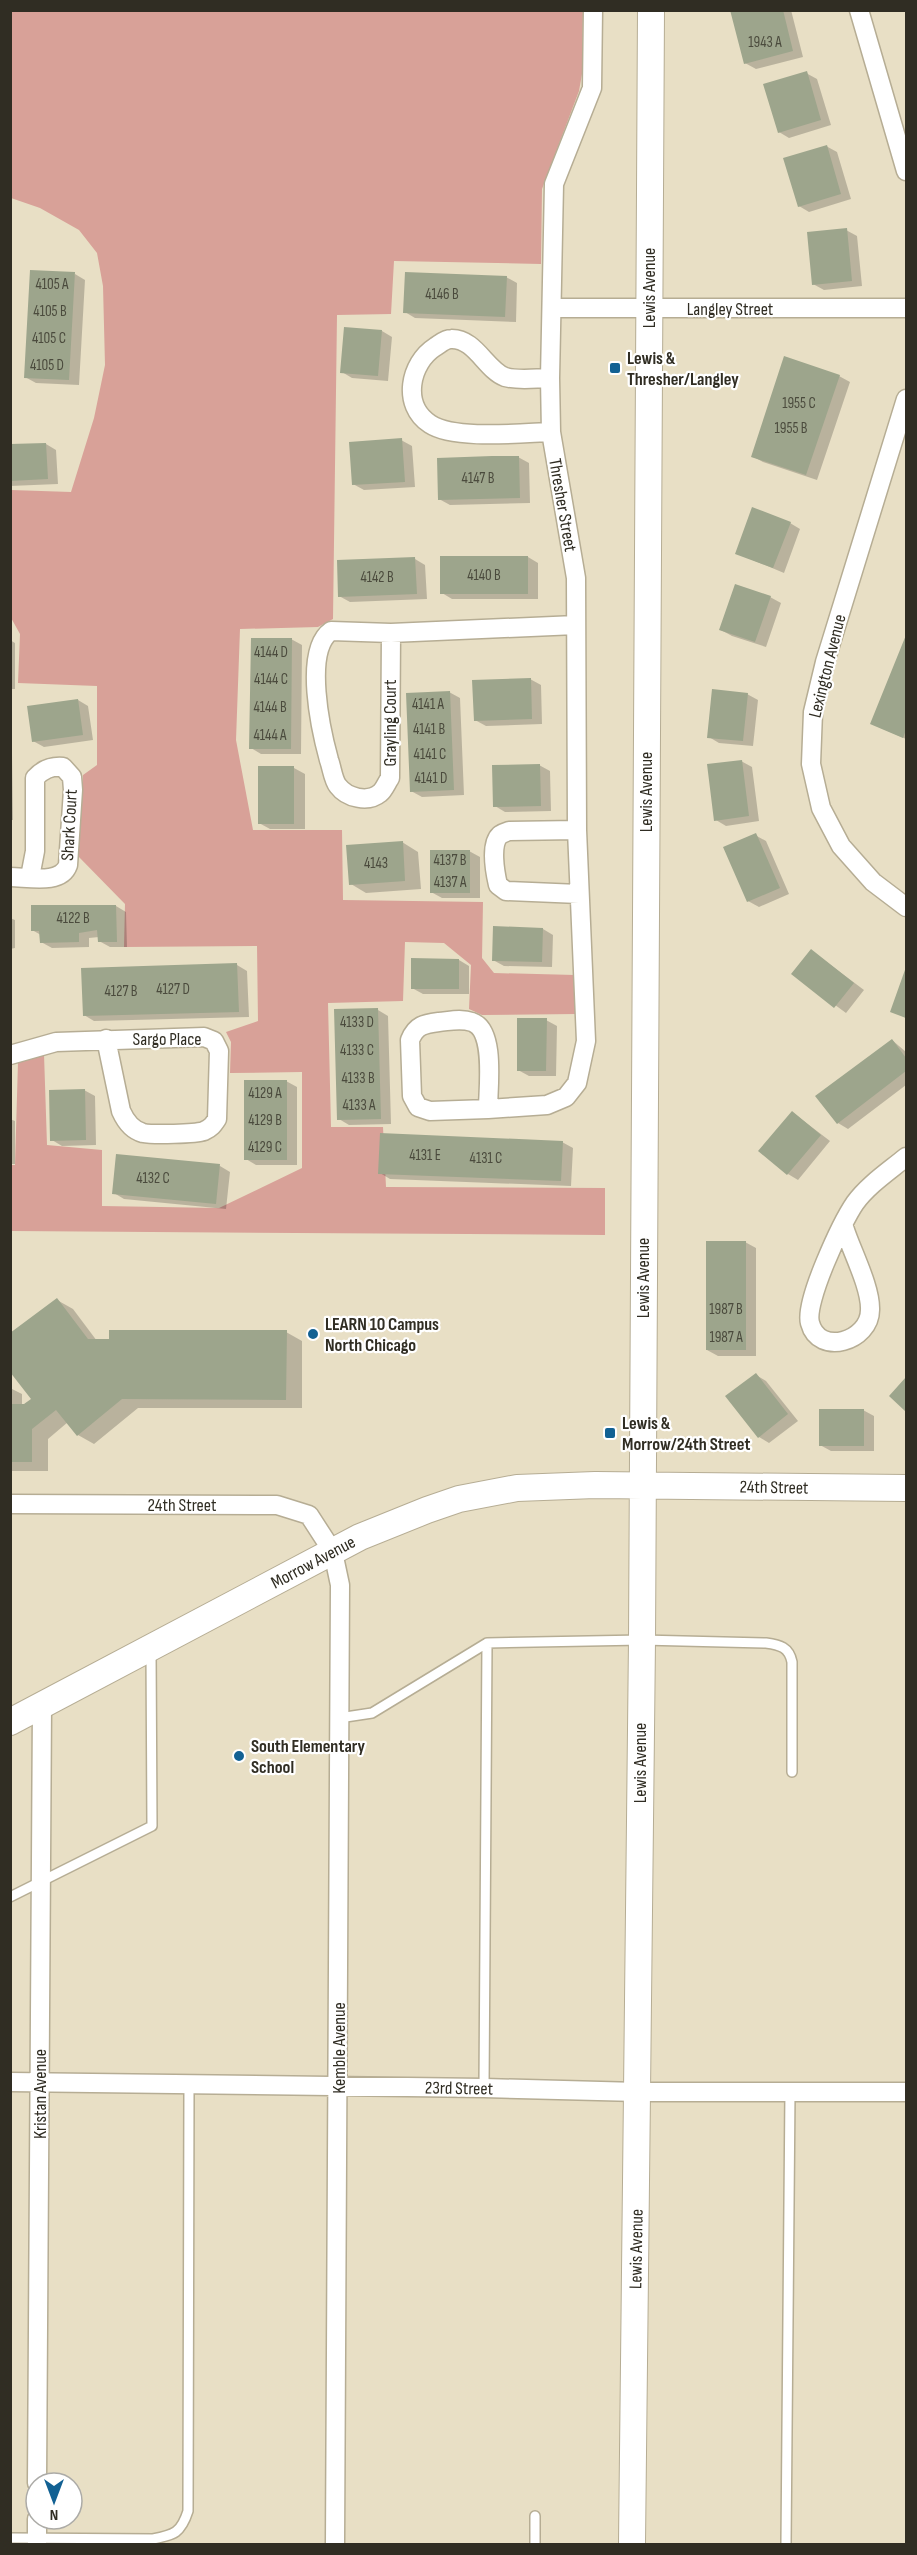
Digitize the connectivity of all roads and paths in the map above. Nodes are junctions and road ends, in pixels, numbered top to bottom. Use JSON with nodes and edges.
{"nodes":[{"id":1,"x":592,"y":10,"type":"edge"},
{"id":2,"x":651,"y":10,"type":"edge"},
{"id":3,"x":859,"y":10,"type":"edge"},
{"id":4,"x":906,"y":171,"type":"edge"},
{"id":5,"x":554,"y":308,"type":"junction"},
{"id":6,"x":906,"y":308,"type":"edge"},
{"id":7,"x":649,"y":310,"type":"junction"},
{"id":8,"x":550,"y":378,"type":"junction"},
{"id":9,"x":906,"y":399,"type":"edge"},
{"id":10,"x":552,"y":432,"type":"junction"},
{"id":11,"x":576,"y":625,"type":"junction"},
{"id":12,"x":391,"y":633,"type":"junction"},
{"id":13,"x":577,"y":830,"type":"junction"},
{"id":14,"x":10,"y":877,"type":"edge"},
{"id":15,"x":30,"y":877,"type":"junction"},
{"id":16,"x":579,"y":894,"type":"junction"},
{"id":17,"x":906,"y":907,"type":"edge"},
{"id":18,"x":106,"y":1039,"type":"junction"},
{"id":19,"x":10,"y":1055,"type":"edge"},
{"id":20,"x":488,"y":1109,"type":"junction"},
{"id":21,"x":906,"y":1157,"type":"edge"},
{"id":22,"x":844,"y":1227,"type":"junction"},
{"id":23,"x":641,"y":1485,"type":"junction"},
{"id":24,"x":906,"y":1488,"type":"edge"},
{"id":25,"x":10,"y":1504,"type":"edge"},
{"id":26,"x":333,"y":1552,"type":"junction"},
{"id":27,"x":642,"y":1640,"type":"junction"},
{"id":28,"x":487,"y":1643,"type":"junction"},
{"id":29,"x":151,"y":1647,"type":"junction"},
{"id":30,"x":42,"y":1706,"type":"junction"},
{"id":31,"x":339,"y":1718,"type":"junction"},
{"id":32,"x":10,"y":1722,"type":"edge"},
{"id":33,"x":792,"y":1772,"type":"dead end"},
{"id":34,"x":41,"y":1880,"type":"junction"},
{"id":35,"x":10,"y":1897,"type":"edge"},
{"id":36,"x":10,"y":2082,"type":"edge"},
{"id":37,"x":40,"y":2083,"type":"junction"},
{"id":38,"x":189,"y":2084,"type":"junction"},
{"id":39,"x":339,"y":2086,"type":"junction"},
{"id":40,"x":484,"y":2088,"type":"junction"},
{"id":41,"x":790,"y":2091,"type":"junction"},
{"id":42,"x":638,"y":2092,"type":"junction"},
{"id":43,"x":906,"y":2092,"type":"edge"},
{"id":44,"x":37,"y":2471,"type":"edge"},
{"id":45,"x":535,"y":2516,"type":"dead end"},
{"id":46,"x":10,"y":2538,"type":"edge"},
{"id":47,"x":37,"y":2541,"type":"edge"},
{"id":48,"x":335,"y":2544,"type":"edge"},
{"id":49,"x":535,"y":2544,"type":"edge"},
{"id":50,"x":632,"y":2544,"type":"edge"},
{"id":51,"x":786,"y":2544,"type":"edge"}],
"edges":[{"from":1,"to":5,"type":"street","name":"Thresher Street"},
{"from":2,"to":7,"type":"main road","name":"Lewis Avenue"},
{"from":3,"to":4,"type":"street"},
{"from":5,"to":7,"type":"street","name":"Langley Street"},
{"from":5,"to":8,"type":"street","name":"Thresher Street"},
{"from":6,"to":7,"type":"street","name":"Langley Street"},
{"from":7,"to":23,"type":"main road","name":"Lewis Avenue"},
{"from":8,"to":10,"type":"street","name":"Thresher Street"},
{"from":8,"to":10,"type":"street"},
{"from":9,"to":17,"type":"street","name":"Lexington Avenue"},
{"from":10,"to":11,"type":"street","name":"Thresher Street"},
{"from":11,"to":12,"type":"street","name":"Grayling Court"},
{"from":11,"to":13,"type":"street","name":"Thresher Street"},
{"from":12,"to":12,"type":"street","name":"Grayling Court"},
{"from":13,"to":16,"type":"street","name":"Thresher Street"},
{"from":13,"to":16,"type":"street"},
{"from":14,"to":15,"type":"street","name":"Shark Court"},
{"from":15,"to":15,"type":"street","name":"Shark Court"},
{"from":16,"to":20,"type":"street","name":"Thresher Street"},
{"from":18,"to":18,"type":"street","name":"Sargo Place"},
{"from":18,"to":19,"type":"street","name":"Sargo Place"},
{"from":20,"to":20,"type":"street"},
{"from":21,"to":22,"type":"street"},
{"from":22,"to":22,"type":"street"},
{"from":23,"to":24,"type":"main road","name":"24th Street"},
{"from":23,"to":26,"type":"main road","name":"Morrow Avenue"},
{"from":23,"to":27,"type":"main road","name":"Lewis Avenue"},
{"from":25,"to":26,"type":"street","name":"24th Street"},
{"from":26,"to":29,"type":"main road","name":"Morrow Avenue"},
{"from":26,"to":31,"type":"street","name":"Kemble Avenue"},
{"from":27,"to":28,"type":"lane"},
{"from":27,"to":33,"type":"lane"},
{"from":27,"to":42,"type":"main road","name":"Lewis Avenue"},
{"from":28,"to":31,"type":"lane"},
{"from":28,"to":40,"type":"lane"},
{"from":29,"to":30,"type":"main road","name":"Morrow Avenue"},
{"from":29,"to":34,"type":"lane"},
{"from":30,"to":32,"type":"main road","name":"Morrow Avenue"},
{"from":30,"to":34,"type":"street","name":"Kristan Avenue"},
{"from":31,"to":39,"type":"street","name":"Kemble Avenue"},
{"from":34,"to":35,"type":"lane"},
{"from":34,"to":37,"type":"street","name":"Kristan Avenue"},
{"from":36,"to":37,"type":"street","name":"23rd Street"},
{"from":37,"to":38,"type":"street","name":"23rd Street"},
{"from":37,"to":44,"type":"street","name":"Kristan Avenue"},
{"from":38,"to":39,"type":"street","name":"23rd Street"},
{"from":38,"to":47,"type":"lane"},
{"from":39,"to":40,"type":"street","name":"23rd Street"},
{"from":39,"to":48,"type":"street","name":"Kemble Avenue"},
{"from":40,"to":42,"type":"street","name":"23rd Street"},
{"from":41,"to":42,"type":"street","name":"23rd Street"},
{"from":41,"to":43,"type":"street","name":"23rd Street"},
{"from":41,"to":51,"type":"lane"},
{"from":42,"to":50,"type":"main road","name":"Lewis Avenue"},
{"from":45,"to":49,"type":"lane"},
{"from":46,"to":47,"type":"lane"}]}
